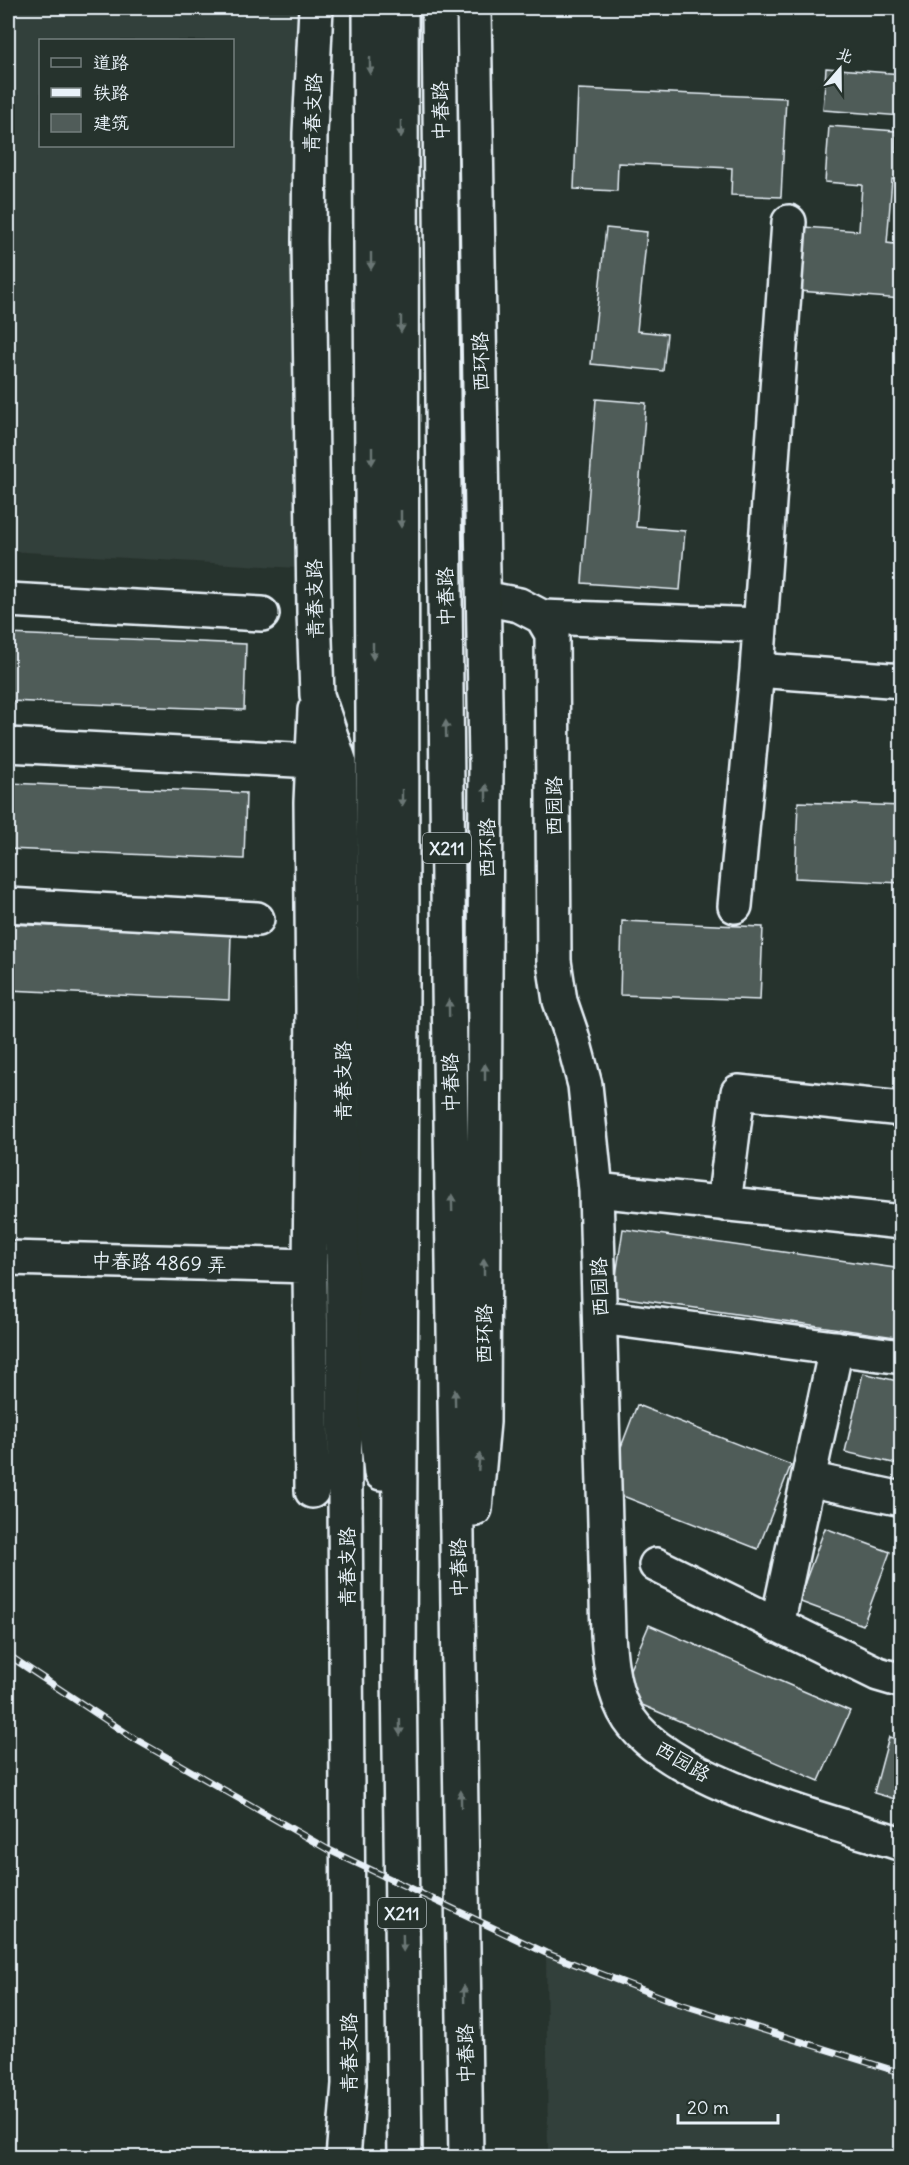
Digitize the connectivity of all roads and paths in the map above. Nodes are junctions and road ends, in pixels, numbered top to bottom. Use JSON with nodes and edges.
{"nodes":[{"id":1,"x":316,"y":8,"type":"edge"},
{"id":2,"x":370,"y":8,"type":"edge"},
{"id":3,"x":401,"y":8,"type":"edge"},
{"id":4,"x":439,"y":8,"type":"edge"},
{"id":5,"x":474,"y":8,"type":"edge"},
{"id":6,"x":789,"y":222,"type":"dead end"},
{"id":7,"x":484,"y":598,"type":"junction"},
{"id":8,"x":8,"y":600,"type":"edge"},
{"id":9,"x":262,"y":614,"type":"dead end"},
{"id":10,"x":542,"y":617,"type":"junction"},
{"id":11,"x":760,"y":626,"type":"junction"},
{"id":12,"x":757,"y":670,"type":"junction"},
{"id":13,"x":902,"y":681,"type":"edge"},
{"id":14,"x":8,"y":745,"type":"edge"},
{"id":15,"x":326,"y":762,"type":"junction"},
{"id":16,"x":8,"y":905,"type":"edge"},
{"id":17,"x":735,"y":906,"type":"dead end"},
{"id":18,"x":257,"y":919,"type":"dead end"},
{"id":19,"x":902,"y":1108,"type":"edge"},
{"id":20,"x":596,"y":1190,"type":"junction"},
{"id":21,"x":724,"y":1203,"type":"junction"},
{"id":22,"x":902,"y":1222,"type":"edge"},
{"id":23,"x":8,"y":1258,"type":"edge"},
{"id":24,"x":310,"y":1266,"type":"junction"},
{"id":25,"x":600,"y":1317,"type":"junction"},
{"id":26,"x":836,"y":1348,"type":"junction"},
{"id":27,"x":902,"y":1357,"type":"edge"},
{"id":28,"x":808,"y":1479,"type":"junction"},
{"id":29,"x":312,"y":1491,"type":"dead end"},
{"id":30,"x":902,"y":1499,"type":"edge"},
{"id":31,"x":656,"y":1565,"type":"dead end"},
{"id":32,"x":777,"y":1624,"type":"junction"},
{"id":33,"x":399,"y":1669,"type":"junction"},
{"id":34,"x":902,"y":1681,"type":"edge"},
{"id":35,"x":459,"y":1688,"type":"junction"},
{"id":36,"x":902,"y":1844,"type":"edge"},
{"id":37,"x":343,"y":2157,"type":"edge"},
{"id":38,"x":405,"y":2157,"type":"edge"},
{"id":39,"x":466,"y":2157,"type":"edge"}],
"edges":[{"from":1,"to":15,"type":"main road","name":"青春支路"},
{"from":2,"to":33,"type":"main road","one_way":true},
{"from":3,"to":33,"type":"main road","name":"中春路","number":"X211","one_way":true},
{"from":35,"to":4,"type":"main road","name":"中春路","number":"X211","one_way":true},
{"from":5,"to":7,"type":"main road","name":"西环路"},
{"from":6,"to":11,"type":"main road"},
{"from":7,"to":10,"type":"main road"},
{"from":35,"to":7,"type":"main road","name":"西环路","one_way":true},
{"from":8,"to":9,"type":"main road"},
{"from":10,"to":11,"type":"main road"},
{"from":10,"to":20,"type":"main road","name":"西园路"},
{"from":11,"to":12,"type":"main road"},
{"from":12,"to":13,"type":"main road"},
{"from":12,"to":17,"type":"main road"},
{"from":14,"to":15,"type":"main road"},
{"from":15,"to":24,"type":"main road"},
{"from":15,"to":37,"type":"main road","name":"青春支路"},
{"from":16,"to":18,"type":"main road"},
{"from":19,"to":21,"type":"main road"},
{"from":20,"to":21,"type":"main road"},
{"from":20,"to":25,"type":"main road","name":"西园路"},
{"from":21,"to":22,"type":"main road"},
{"from":23,"to":24,"type":"main road","name":"中春路 4869 弄"},
{"from":24,"to":29,"type":"main road"},
{"from":25,"to":26,"type":"main road"},
{"from":25,"to":36,"type":"main road","name":"西园路"},
{"from":26,"to":27,"type":"main road"},
{"from":26,"to":28,"type":"main road"},
{"from":28,"to":30,"type":"main road"},
{"from":28,"to":32,"type":"main road"},
{"from":31,"to":32,"type":"main road"},
{"from":32,"to":34,"type":"main road"},
{"from":33,"to":38,"type":"main road","name":"中春路","number":"X211","one_way":true},
{"from":39,"to":35,"type":"main road","name":"中春路","number":"X211","one_way":true}]}
